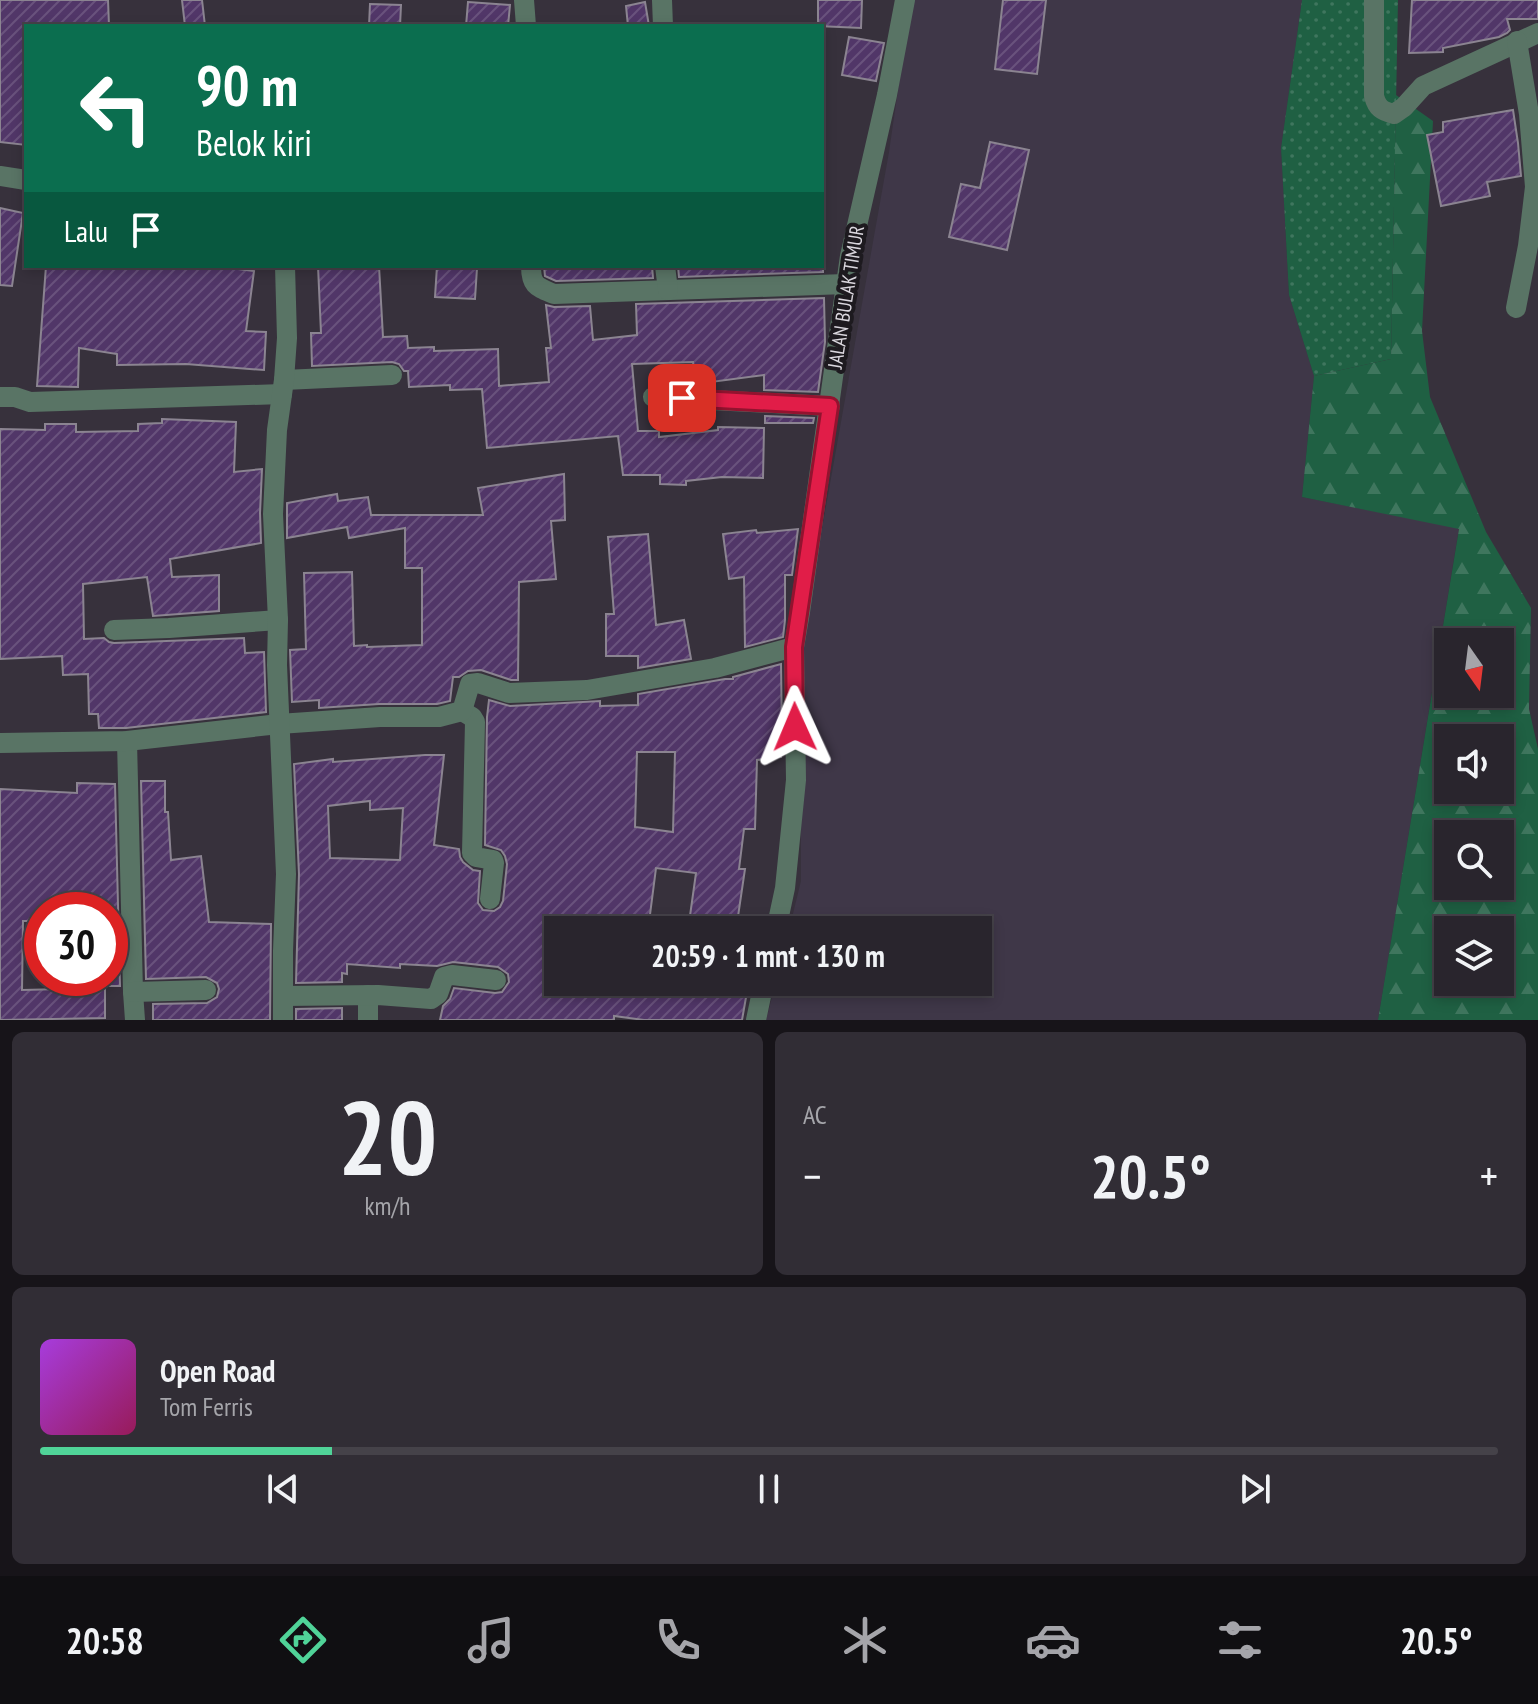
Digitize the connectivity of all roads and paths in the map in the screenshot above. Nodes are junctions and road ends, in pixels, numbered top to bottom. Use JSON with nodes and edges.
{"nodes":[{"id":1,"x":524,"y":0,"type":"edge"},
{"id":2,"x":662,"y":0,"type":"edge"},
{"id":3,"x":905,"y":0,"type":"edge"},
{"id":4,"x":1374,"y":0,"type":"edge"},
{"id":5,"x":526,"y":24,"type":"edge"},
{"id":6,"x":663,"y":24,"type":"edge"},
{"id":7,"x":1538,"y":33,"type":"edge"},
{"id":8,"x":1517,"y":41,"type":"junction"},
{"id":9,"x":0,"y":176,"type":"edge"},
{"id":10,"x":24,"y":180,"type":"edge"},
{"id":11,"x":285,"y":268,"type":"edge"},
{"id":12,"x":531,"y":268,"type":"edge"},
{"id":13,"x":665,"y":268,"type":"edge"},
{"id":14,"x":846,"y":284,"type":"junction"},
{"id":15,"x":668,"y":290,"type":"junction"},
{"id":16,"x":1516,"y":308,"type":"dead end"},
{"id":17,"x":392,"y":375,"type":"dead end"},
{"id":18,"x":283,"y":387,"type":"junction"},
{"id":19,"x":0,"y":397,"type":"edge"},
{"id":20,"x":653,"y":397,"type":"dead end"},
{"id":21,"x":830,"y":406,"type":"junction"},
{"id":22,"x":278,"y":620,"type":"junction"},
{"id":23,"x":114,"y":630,"type":"dead end"},
{"id":24,"x":794,"y":647,"type":"junction"},
{"id":25,"x":462,"y":711,"type":"junction"},
{"id":26,"x":279,"y":724,"type":"junction"},
{"id":27,"x":127,"y":741,"type":"junction"},
{"id":28,"x":0,"y":743,"type":"edge"},
{"id":29,"x":490,"y":899,"type":"dead end"},
{"id":30,"x":779,"y":916,"type":"edge"},
{"id":31,"x":496,"y":980,"type":"dead end"},
{"id":32,"x":206,"y":990,"type":"dead end"},
{"id":33,"x":133,"y":992,"type":"junction"},
{"id":34,"x":368,"y":995,"type":"junction"},
{"id":35,"x":283,"y":996,"type":"junction"},
{"id":36,"x":761,"y":996,"type":"edge"},
{"id":37,"x":756,"y":1016,"type":"edge"},
{"id":38,"x":135,"y":1020,"type":"edge"},
{"id":39,"x":283,"y":1020,"type":"edge"},
{"id":40,"x":368,"y":1020,"type":"edge"}],
"edges":[{"from":1,"to":5,"type":"street"},
{"from":2,"to":6,"type":"street"},
{"from":3,"to":14,"type":"street","name":"JALAN BULAK TIMUR"},
{"from":4,"to":8,"type":"street"},
{"from":7,"to":8,"type":"street"},
{"from":8,"to":16,"type":"street"},
{"from":9,"to":10,"type":"street"},
{"from":11,"to":18,"type":"street"},
{"from":12,"to":15,"type":"street"},
{"from":13,"to":15,"type":"street"},
{"from":14,"to":15,"type":"street"},
{"from":14,"to":21,"type":"street","name":"JALAN BULAK TIMUR"},
{"from":17,"to":18,"type":"street"},
{"from":18,"to":19,"type":"street"},
{"from":18,"to":22,"type":"street"},
{"from":20,"to":21,"type":"street"},
{"from":21,"to":24,"type":"street","name":"JALAN BULAK TIMUR"},
{"from":22,"to":23,"type":"street"},
{"from":22,"to":26,"type":"street"},
{"from":24,"to":25,"type":"street"},
{"from":24,"to":30,"type":"street","name":"JALAN BULAK TIMUR"},
{"from":25,"to":26,"type":"street"},
{"from":25,"to":29,"type":"street"},
{"from":26,"to":27,"type":"street"},
{"from":26,"to":35,"type":"street"},
{"from":27,"to":28,"type":"street"},
{"from":27,"to":33,"type":"street"},
{"from":31,"to":34,"type":"street"},
{"from":32,"to":33,"type":"street"},
{"from":33,"to":38,"type":"street"},
{"from":34,"to":35,"type":"street"},
{"from":34,"to":40,"type":"street"},
{"from":35,"to":39,"type":"street"},
{"from":36,"to":37,"type":"street"}]}
